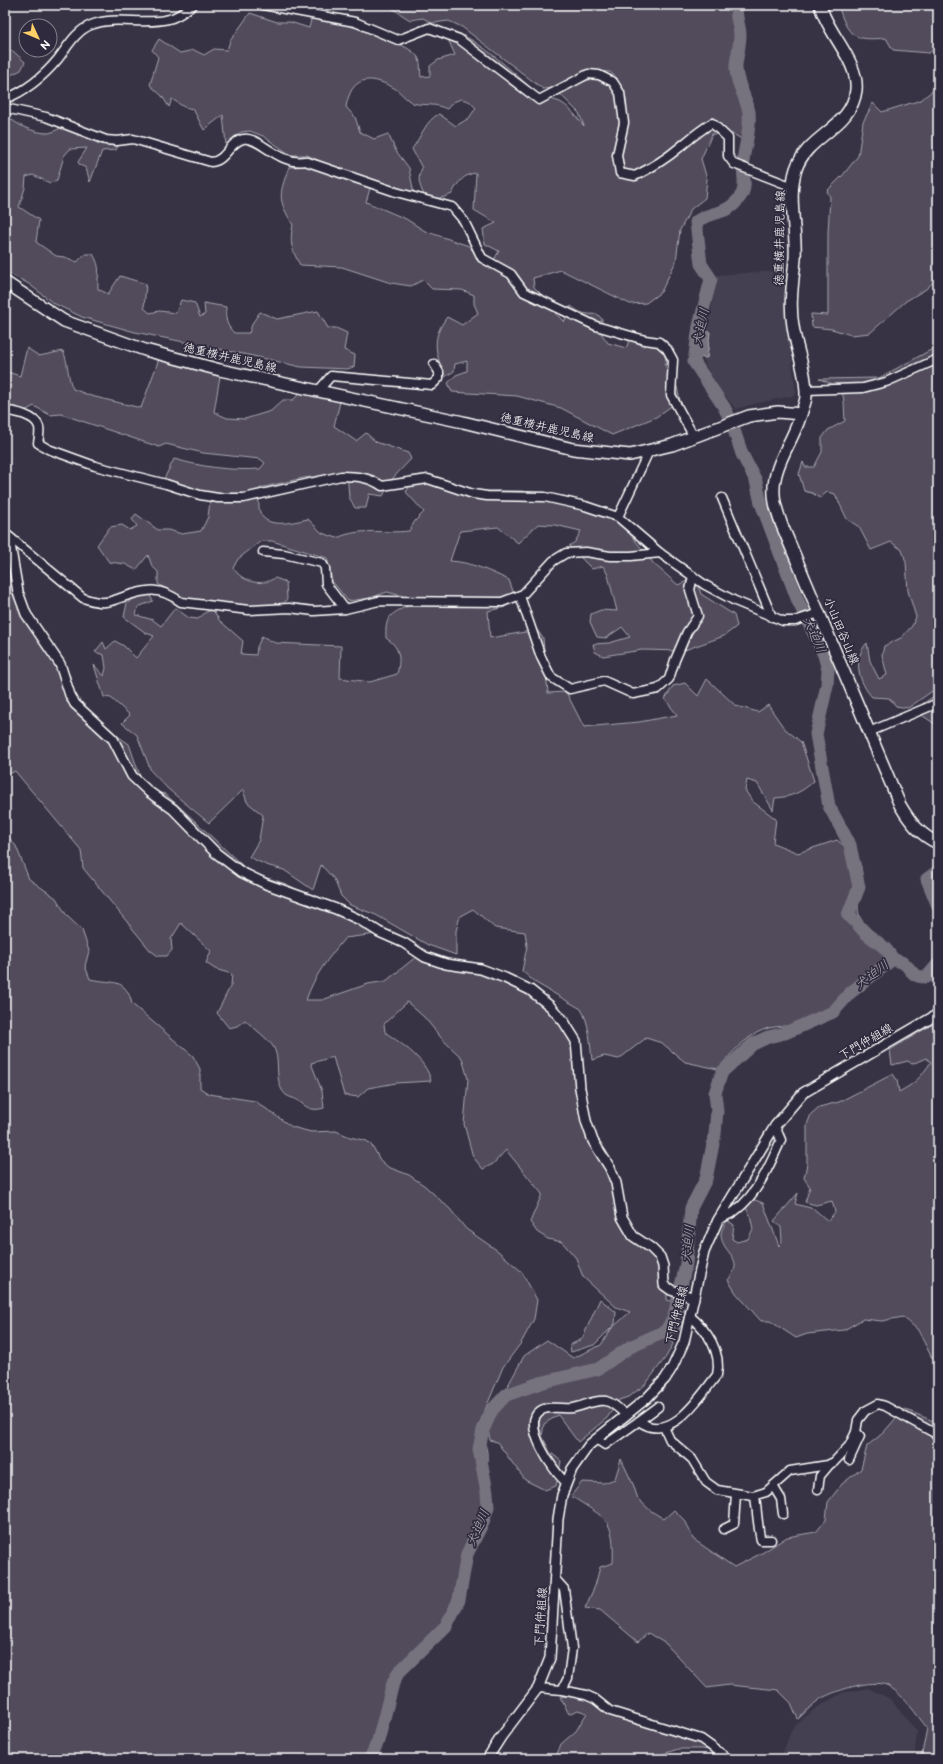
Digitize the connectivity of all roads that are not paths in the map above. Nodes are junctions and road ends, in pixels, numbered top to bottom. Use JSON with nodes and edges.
{"nodes":[{"id":1,"x":193,"y":5,"type":"edge"},
{"id":2,"x":263,"y":5,"type":"edge"},
{"id":3,"x":820,"y":5,"type":"edge"},
{"id":4,"x":5,"y":99,"type":"edge"},
{"id":5,"x":5,"y":108,"type":"edge"},
{"id":6,"x":793,"y":187,"type":"junction"},
{"id":7,"x":5,"y":282,"type":"edge"},
{"id":8,"x":938,"y":359,"type":"edge"},
{"id":9,"x":434,"y":364,"type":"dead end"},
{"id":10,"x":806,"y":390,"type":"junction"},
{"id":11,"x":318,"y":391,"type":"junction"},
{"id":12,"x":5,"y":411,"type":"edge"},
{"id":13,"x":801,"y":414,"type":"junction"},
{"id":14,"x":694,"y":437,"type":"junction"},
{"id":15,"x":649,"y":451,"type":"junction"},
{"id":16,"x":722,"y":498,"type":"dead end"},
{"id":17,"x":618,"y":517,"type":"junction"},
{"id":18,"x":7,"y":536,"type":"edge"},
{"id":19,"x":263,"y":552,"type":"dead end"},
{"id":20,"x":660,"y":553,"type":"junction"},
{"id":21,"x":693,"y":576,"type":"junction"},
{"id":22,"x":520,"y":596,"type":"junction"},
{"id":23,"x":344,"y":608,"type":"junction"},
{"id":24,"x":819,"y":613,"type":"junction"},
{"id":25,"x":772,"y":617,"type":"junction"},
{"id":26,"x":938,"y":703,"type":"edge"},
{"id":27,"x":869,"y":732,"type":"junction"},
{"id":28,"x":938,"y":843,"type":"edge"},
{"id":29,"x":938,"y":1014,"type":"edge"},
{"id":30,"x":775,"y":1126,"type":"junction"},
{"id":31,"x":718,"y":1220,"type":"junction"},
{"id":32,"x":694,"y":1298,"type":"junction"},
{"id":33,"x":690,"y":1316,"type":"junction"},
{"id":34,"x":658,"y":1407,"type":"dead end"},
{"id":35,"x":626,"y":1415,"type":"junction"},
{"id":36,"x":639,"y":1421,"type":"junction"},
{"id":37,"x":664,"y":1427,"type":"junction"},
{"id":38,"x":856,"y":1432,"type":"junction"},
{"id":39,"x":938,"y":1435,"type":"edge"},
{"id":40,"x":596,"y":1439,"type":"junction"},
{"id":41,"x":849,"y":1460,"type":"dead end"},
{"id":42,"x":830,"y":1464,"type":"junction"},
{"id":43,"x":566,"y":1482,"type":"junction"},
{"id":44,"x":773,"y":1486,"type":"junction"},
{"id":45,"x":818,"y":1489,"type":"dead end"},
{"id":46,"x":736,"y":1494,"type":"junction"},
{"id":47,"x":755,"y":1496,"type":"junction"},
{"id":48,"x":783,"y":1514,"type":"dead end"},
{"id":49,"x":724,"y":1529,"type":"dead end"},
{"id":50,"x":771,"y":1540,"type":"dead end"},
{"id":51,"x":555,"y":1579,"type":"junction"},
{"id":52,"x":538,"y":1688,"type":"junction"},
{"id":53,"x":562,"y":1690,"type":"junction"},
{"id":54,"x":486,"y":1759,"type":"edge"},
{"id":55,"x":729,"y":1759,"type":"edge"}],
"edges":[{"from":1,"to":4,"type":"street"},
{"from":2,"to":6,"type":"street"},
{"from":3,"to":6,"type":"main road","name":"徳重横井鹿児島線"},
{"from":5,"to":14,"type":"street"},
{"from":6,"to":10,"type":"main road","name":"徳重横井鹿児島線"},
{"from":7,"to":11,"type":"main road","name":"徳重横井鹿児島線"},
{"from":8,"to":10,"type":"street"},
{"from":9,"to":11,"type":"street"},
{"from":10,"to":13,"type":"main road","name":"徳重横井鹿児島線"},
{"from":11,"to":15,"type":"main road","name":"徳重横井鹿児島線"},
{"from":12,"to":17,"type":"street"},
{"from":13,"to":14,"type":"main road","name":"徳重横井鹿児島線"},
{"from":13,"to":24,"type":"main road","name":"小山田谷山線"},
{"from":14,"to":15,"type":"main road","name":"徳重横井鹿児島線"},
{"from":15,"to":17,"type":"street"},
{"from":16,"to":25,"type":"street"},
{"from":17,"to":20,"type":"street"},
{"from":18,"to":23,"type":"street"},
{"from":18,"to":32,"type":"street"},
{"from":19,"to":23,"type":"street"},
{"from":20,"to":21,"type":"street"},
{"from":20,"to":22,"type":"street"},
{"from":21,"to":22,"type":"street"},
{"from":21,"to":25,"type":"street"},
{"from":22,"to":23,"type":"street"},
{"from":24,"to":25,"type":"street"},
{"from":24,"to":27,"type":"main road","name":"小山田谷山線"},
{"from":26,"to":27,"type":"street"},
{"from":27,"to":28,"type":"main road","name":"小山田谷山線"},
{"from":29,"to":30,"type":"street","name":"下門仲組線"},
{"from":30,"to":31,"type":"street","name":"下門仲組線"},
{"from":30,"to":31,"type":"street"},
{"from":31,"to":32,"type":"street","name":"下門仲組線"},
{"from":32,"to":33,"type":"street","name":"下門仲組線"},
{"from":33,"to":35,"type":"street","name":"下門仲組線"},
{"from":33,"to":37,"type":"street"},
{"from":34,"to":36,"type":"street"},
{"from":35,"to":40,"type":"street","name":"下門仲組線"},
{"from":35,"to":43,"type":"street"},
{"from":36,"to":37,"type":"street"},
{"from":36,"to":40,"type":"street"},
{"from":37,"to":46,"type":"street"},
{"from":38,"to":39,"type":"street"},
{"from":38,"to":41,"type":"street"},
{"from":38,"to":42,"type":"street"},
{"from":40,"to":43,"type":"street","name":"下門仲組線"},
{"from":42,"to":44,"type":"street"},
{"from":42,"to":45,"type":"street"},
{"from":43,"to":51,"type":"street","name":"下門仲組線"},
{"from":44,"to":47,"type":"street"},
{"from":44,"to":48,"type":"street"},
{"from":46,"to":47,"type":"street"},
{"from":46,"to":49,"type":"street"},
{"from":47,"to":50,"type":"street"},
{"from":51,"to":52,"type":"street","name":"下門仲組線"},
{"from":51,"to":53,"type":"street"},
{"from":52,"to":53,"type":"street"},
{"from":52,"to":54,"type":"street","name":"下門仲組線"},
{"from":53,"to":55,"type":"street"}]}
